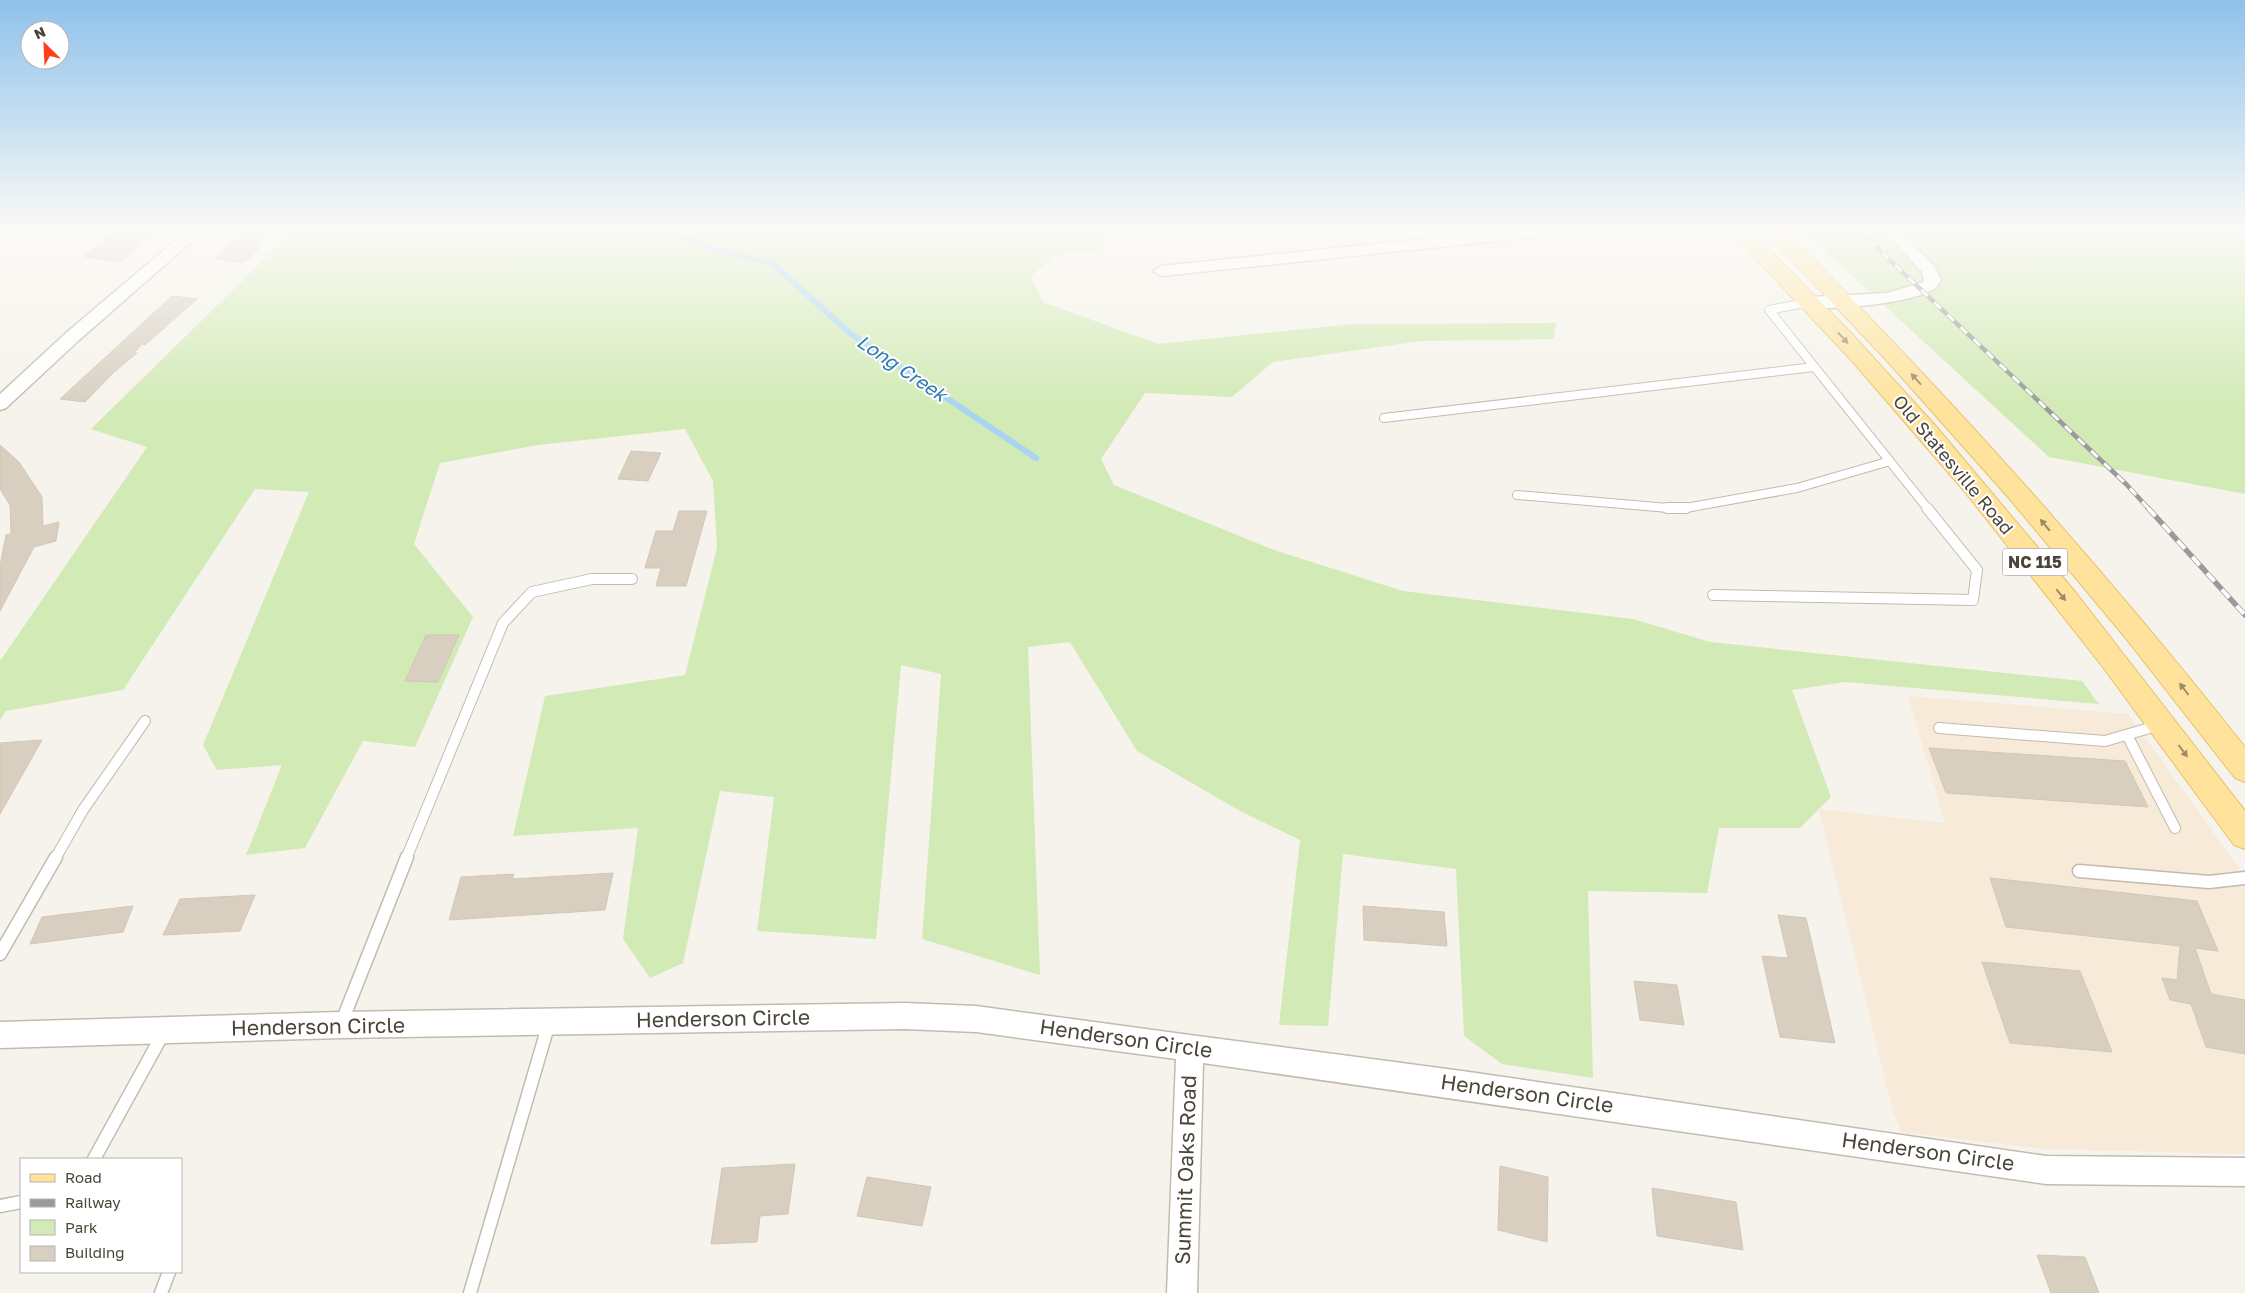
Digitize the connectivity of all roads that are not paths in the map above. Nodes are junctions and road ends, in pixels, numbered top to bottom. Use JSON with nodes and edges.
{"nodes":[{"id":1,"x":129,"y":288,"type":"edge"},
{"id":2,"x":1797,"y":288,"type":"edge"},
{"id":3,"x":1832,"y":288,"type":"edge"},
{"id":4,"x":1919,"y":288,"type":"edge"},
{"id":5,"x":1844,"y":300,"type":"junction"},
{"id":6,"x":1810,"y":302,"type":"junction"},
{"id":7,"x":1814,"y":367,"type":"junction"},
{"id":8,"x":0,"y":404,"type":"edge"},
{"id":9,"x":1384,"y":418,"type":"dead end"},
{"id":10,"x":1890,"y":461,"type":"junction"},
{"id":11,"x":1517,"y":495,"type":"dead end"},
{"id":12,"x":632,"y":579,"type":"dead end"},
{"id":13,"x":1713,"y":595,"type":"dead end"},
{"id":14,"x":145,"y":720,"type":"dead end"},
{"id":15,"x":2163,"y":724,"type":"junction"},
{"id":16,"x":1939,"y":728,"type":"dead end"},
{"id":17,"x":2127,"y":735,"type":"junction"},
{"id":18,"x":2245,"y":770,"type":"edge"},
{"id":19,"x":2175,"y":828,"type":"dead end"},
{"id":20,"x":2245,"y":834,"type":"edge"},
{"id":21,"x":2078,"y":871,"type":"dead end"},
{"id":22,"x":2245,"y":878,"type":"edge"},
{"id":23,"x":0,"y":954,"type":"edge"},
{"id":24,"x":549,"y":1022,"type":"junction"},
{"id":25,"x":341,"y":1025,"type":"junction"},
{"id":26,"x":164,"y":1031,"type":"junction"},
{"id":27,"x":0,"y":1035,"type":"edge"},
{"id":28,"x":1190,"y":1048,"type":"junction"},
{"id":29,"x":95,"y":1158,"type":"edge"},
{"id":30,"x":2245,"y":1172,"type":"edge"},
{"id":31,"x":20,"y":1202,"type":"edge"},
{"id":32,"x":0,"y":1206,"type":"edge"},
{"id":33,"x":169,"y":1273,"type":"edge"},
{"id":34,"x":161,"y":1293,"type":"edge"},
{"id":35,"x":470,"y":1293,"type":"edge"},
{"id":36,"x":1182,"y":1293,"type":"edge"}],
"edges":[{"from":1,"to":8,"type":"street"},
{"from":2,"to":6,"type":"main road","name":"Old Statesville Road","number":"NC 115"},
{"from":3,"to":5,"type":"main road","name":"Old Statesville Road","number":"NC 115"},
{"from":4,"to":5,"type":"street"},
{"from":5,"to":6,"type":"street"},
{"from":18,"to":5,"type":"main road","name":"Old Statesville Road","number":"NC 115","one_way":true},
{"from":6,"to":7,"type":"lane"},
{"from":6,"to":15,"type":"main road","name":"Old Statesville Road","number":"NC 115","one_way":true},
{"from":7,"to":9,"type":"lane"},
{"from":7,"to":10,"type":"lane"},
{"from":10,"to":11,"type":"lane"},
{"from":10,"to":13,"type":"lane"},
{"from":12,"to":25,"type":"lane"},
{"from":14,"to":23,"type":"lane"},
{"from":15,"to":17,"type":"lane"},
{"from":15,"to":20,"type":"main road","name":"Old Statesville Road","number":"NC 115","one_way":true},
{"from":16,"to":17,"type":"lane"},
{"from":17,"to":19,"type":"lane"},
{"from":21,"to":22,"type":"lane"},
{"from":24,"to":25,"type":"street","name":"Henderson Circle"},
{"from":24,"to":28,"type":"street","name":"Henderson Circle"},
{"from":24,"to":35,"type":"lane"},
{"from":25,"to":26,"type":"street","name":"Henderson Circle"},
{"from":26,"to":27,"type":"street","name":"Henderson Circle"},
{"from":26,"to":29,"type":"lane"},
{"from":28,"to":30,"type":"street","name":"Henderson Circle"},
{"from":28,"to":36,"type":"street","name":"Summit Oaks Road"},
{"from":31,"to":32,"type":"lane"},
{"from":33,"to":34,"type":"lane"}]}
